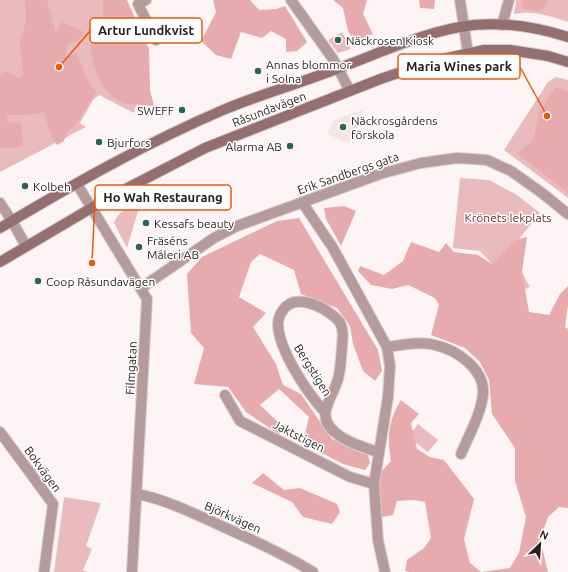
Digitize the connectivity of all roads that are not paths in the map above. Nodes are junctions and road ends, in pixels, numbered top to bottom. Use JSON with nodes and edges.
{"nodes":[{"id":1,"x":146,"y":0,"type":"edge"},
{"id":2,"x":291,"y":0,"type":"edge"},
{"id":3,"x":460,"y":0,"type":"edge"},
{"id":4,"x":509,"y":0,"type":"edge"},
{"id":5,"x":502,"y":25,"type":"junction"},
{"id":6,"x":463,"y":27,"type":"junction"},
{"id":7,"x":568,"y":37,"type":"edge"},
{"id":8,"x":156,"y":40,"type":"dead end"},
{"id":9,"x":468,"y":54,"type":"junction"},
{"id":10,"x":568,"y":62,"type":"edge"},
{"id":11,"x":338,"y":69,"type":"junction"},
{"id":12,"x":350,"y":91,"type":"junction"},
{"id":13,"x":77,"y":184,"type":"junction"},
{"id":14,"x":302,"y":202,"type":"junction"},
{"id":15,"x":0,"y":203,"type":"edge"},
{"id":16,"x":91,"y":207,"type":"junction"},
{"id":17,"x":568,"y":214,"type":"edge"},
{"id":18,"x":12,"y":221,"type":"junction"},
{"id":19,"x":0,"y":228,"type":"edge"},
{"id":20,"x":26,"y":246,"type":"junction"},
{"id":21,"x":0,"y":262,"type":"edge"},
{"id":22,"x":141,"y":288,"type":"junction"},
{"id":23,"x":387,"y":347,"type":"junction"},
{"id":24,"x":225,"y":395,"type":"dead end"},
{"id":25,"x":325,"y":412,"type":"junction"},
{"id":26,"x":0,"y":432,"type":"edge"},
{"id":27,"x":378,"y":452,"type":"junction"},
{"id":28,"x":461,"y":454,"type":"dead end"},
{"id":29,"x":374,"y":484,"type":"junction"},
{"id":30,"x":138,"y":494,"type":"junction"},
{"id":31,"x":44,"y":572,"type":"edge"},
{"id":32,"x":132,"y":572,"type":"edge"},
{"id":33,"x":313,"y":572,"type":"edge"},
{"id":34,"x":385,"y":572,"type":"edge"}],
"edges":[{"from":1,"to":8,"type":"street"},
{"from":2,"to":11,"type":"street"},
{"from":3,"to":6,"type":"street"},
{"from":4,"to":5,"type":"street"},
{"from":5,"to":6,"type":"street","name":"Råsundavägen"},
{"from":5,"to":7,"type":"street","name":"Råsundavägen"},
{"from":6,"to":9,"type":"street"},
{"from":6,"to":11,"type":"street","name":"Råsundavägen"},
{"from":9,"to":10,"type":"street","name":"Råsundavägen"},
{"from":9,"to":12,"type":"street","name":"Råsundavägen"},
{"from":11,"to":12,"type":"street"},
{"from":11,"to":13,"type":"street","name":"Råsundavägen"},
{"from":12,"to":16,"type":"street","name":"Råsundavägen"},
{"from":13,"to":16,"type":"street","name":"Filmgatan"},
{"from":13,"to":18,"type":"street","name":"Råsundavägen"},
{"from":14,"to":17,"type":"street","name":"Erik Sandbergs gata"},
{"from":14,"to":22,"type":"street","name":"Erik Sandbergs gata"},
{"from":14,"to":23,"type":"street"},
{"from":15,"to":18,"type":"street"},
{"from":16,"to":20,"type":"street","name":"Råsundavägen"},
{"from":16,"to":22,"type":"street","name":"Filmgatan"},
{"from":18,"to":19,"type":"street","name":"Råsundavägen"},
{"from":18,"to":20,"type":"street"},
{"from":20,"to":21,"type":"street","name":"Råsundavägen"},
{"from":22,"to":30,"type":"street","name":"Filmgatan"},
{"from":23,"to":27,"type":"street"},
{"from":23,"to":28,"type":"street"},
{"from":24,"to":29,"type":"street","name":"Jaktstigen"},
{"from":25,"to":25,"type":"street","name":"Bergstigen"},
{"from":25,"to":27,"type":"street","name":"Bergstigen"},
{"from":26,"to":31,"type":"street","name":"Bokvägen"},
{"from":27,"to":29,"type":"street"},
{"from":29,"to":34,"type":"street"},
{"from":30,"to":32,"type":"street","name":"Filmgatan"},
{"from":30,"to":33,"type":"street","name":"Björkvägen"}]}
